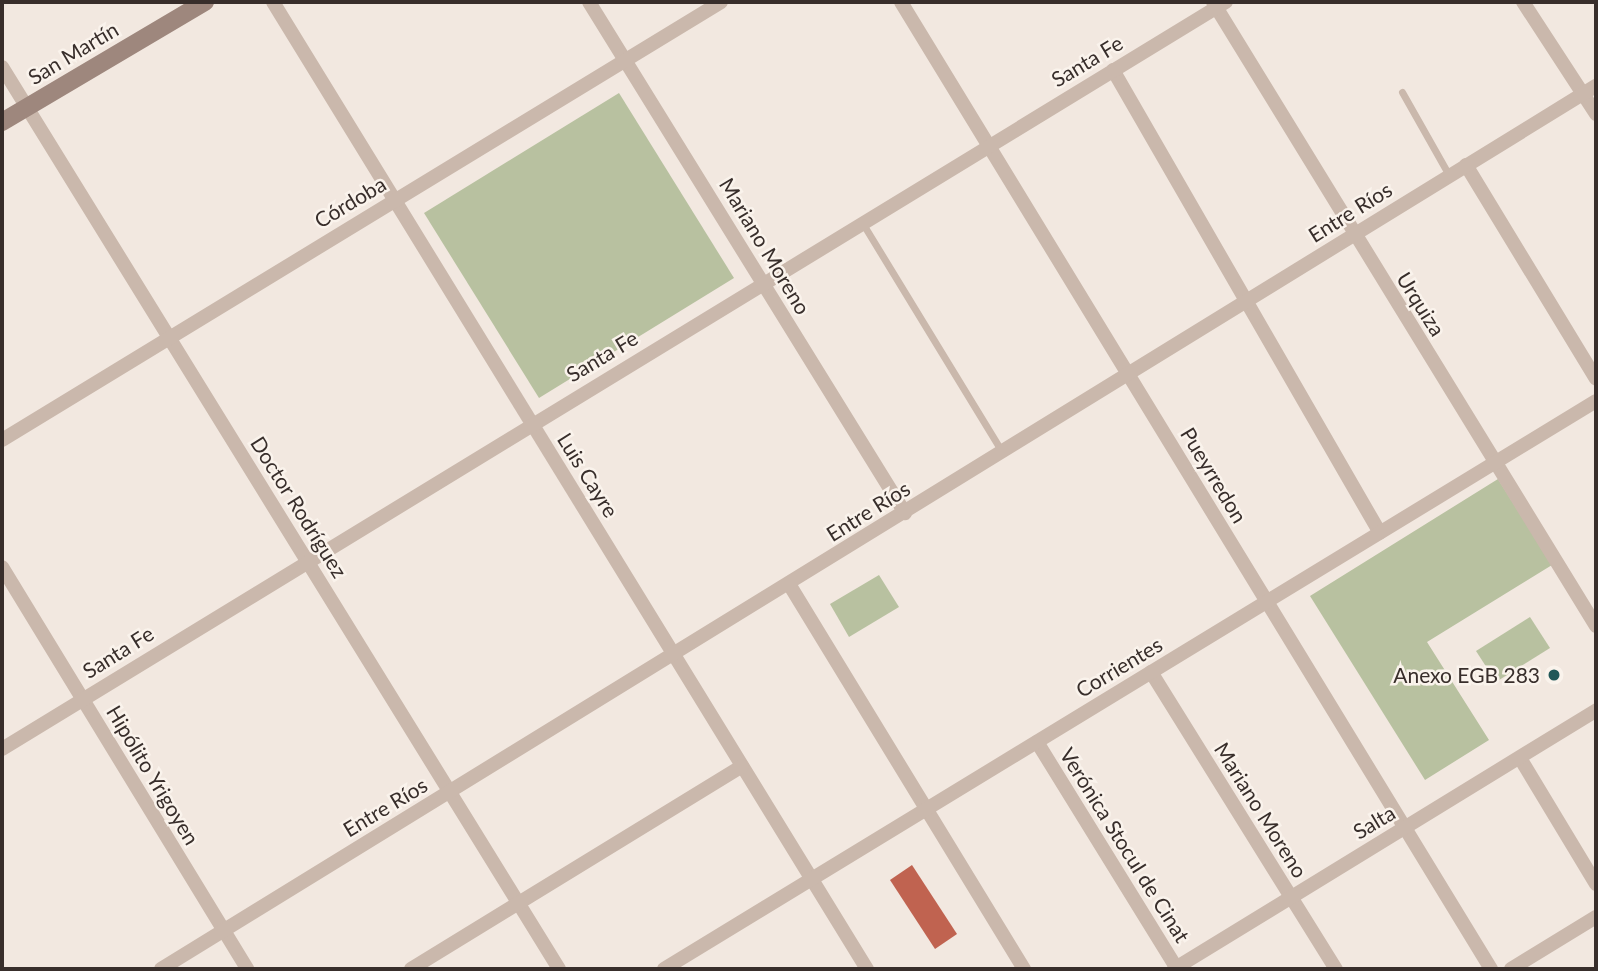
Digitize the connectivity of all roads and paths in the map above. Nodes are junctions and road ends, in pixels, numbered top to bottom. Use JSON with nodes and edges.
{"nodes":[{"id":1,"x":205,"y":2,"type":"edge"},
{"id":2,"x":273,"y":2,"type":"edge"},
{"id":3,"x":589,"y":2,"type":"edge"},
{"id":4,"x":721,"y":2,"type":"edge"},
{"id":5,"x":901,"y":2,"type":"edge"},
{"id":6,"x":1523,"y":2,"type":"edge"},
{"id":7,"x":1219,"y":4,"type":"edge"},
{"id":8,"x":627,"y":60,"type":"junction"},
{"id":9,"x":2,"y":67,"type":"edge"},
{"id":10,"x":1112,"y":70,"type":"junction"},
{"id":11,"x":1590,"y":90,"type":"edge"},
{"id":12,"x":1402,"y":92,"type":"dead end"},
{"id":13,"x":27,"y":107,"type":"junction"},
{"id":14,"x":1596,"y":114,"type":"edge"},
{"id":15,"x":2,"y":122,"type":"edge"},
{"id":16,"x":988,"y":146,"type":"junction"},
{"id":17,"x":1466,"y":165,"type":"junction"},
{"id":18,"x":1449,"y":175,"type":"junction"},
{"id":19,"x":396,"y":199,"type":"junction"},
{"id":20,"x":863,"y":224,"type":"junction"},
{"id":21,"x":1354,"y":235,"type":"junction"},
{"id":22,"x":764,"y":284,"type":"junction"},
{"id":23,"x":1245,"y":304,"type":"junction"},
{"id":24,"x":169,"y":337,"type":"junction"},
{"id":25,"x":1130,"y":374,"type":"junction"},
{"id":26,"x":1596,"y":379,"type":"edge"},
{"id":27,"x":1596,"y":401,"type":"edge"},
{"id":28,"x":531,"y":423,"type":"junction"},
{"id":29,"x":2,"y":440,"type":"edge"},
{"id":30,"x":1003,"y":453,"type":"junction"},
{"id":31,"x":1494,"y":463,"type":"junction"},
{"id":32,"x":905,"y":513,"type":"junction"},
{"id":33,"x":1380,"y":533,"type":"junction"},
{"id":34,"x":307,"y":560,"type":"junction"},
{"id":35,"x":2,"y":567,"type":"edge"},
{"id":36,"x":789,"y":584,"type":"junction"},
{"id":37,"x":1266,"y":604,"type":"junction"},
{"id":38,"x":1596,"y":626,"type":"edge"},
{"id":39,"x":672,"y":651,"type":"junction"},
{"id":40,"x":1151,"y":672,"type":"junction"},
{"id":41,"x":83,"y":699,"type":"junction"},
{"id":42,"x":1596,"y":710,"type":"edge"},
{"id":43,"x":1037,"y":742,"type":"junction"},
{"id":44,"x":2,"y":749,"type":"edge"},
{"id":45,"x":1520,"y":758,"type":"junction"},
{"id":46,"x":742,"y":766,"type":"junction"},
{"id":47,"x":450,"y":792,"type":"junction"},
{"id":48,"x":926,"y":810,"type":"junction"},
{"id":49,"x":1405,"y":829,"type":"junction"},
{"id":50,"x":810,"y":877,"type":"junction"},
{"id":51,"x":1596,"y":884,"type":"edge"},
{"id":52,"x":1290,"y":897,"type":"junction"},
{"id":53,"x":519,"y":903,"type":"junction"},
{"id":54,"x":1596,"y":916,"type":"edge"},
{"id":55,"x":222,"y":930,"type":"junction"},
{"id":56,"x":161,"y":969,"type":"edge"},
{"id":57,"x":247,"y":969,"type":"edge"},
{"id":58,"x":411,"y":969,"type":"edge"},
{"id":59,"x":559,"y":969,"type":"edge"},
{"id":60,"x":664,"y":969,"type":"edge"},
{"id":61,"x":867,"y":969,"type":"edge"},
{"id":62,"x":1024,"y":969,"type":"edge"},
{"id":63,"x":1176,"y":969,"type":"edge"},
{"id":64,"x":1336,"y":969,"type":"edge"},
{"id":65,"x":1491,"y":969,"type":"edge"},
{"id":66,"x":1511,"y":969,"type":"edge"}],
"edges":[{"from":1,"to":13,"type":"street","name":"San Martín"},
{"from":2,"to":19,"type":"street","name":"Luis Cayre"},
{"from":3,"to":8,"type":"street","name":"Mariano Moreno"},
{"from":4,"to":8,"type":"street","name":"Córdoba"},
{"from":5,"to":16,"type":"street","name":"Pueyrredon"},
{"from":6,"to":11,"type":"street"},
{"from":7,"to":10,"type":"street","name":"Santa Fe"},
{"from":7,"to":21,"type":"street","name":"Urquiza"},
{"from":8,"to":19,"type":"street","name":"Córdoba"},
{"from":8,"to":22,"type":"street","name":"Mariano Moreno"},
{"from":9,"to":13,"type":"street","name":"Doctor Rodríguez"},
{"from":10,"to":16,"type":"street","name":"Santa Fe"},
{"from":10,"to":23,"type":"street"},
{"from":11,"to":14,"type":"street"},
{"from":11,"to":17,"type":"street","name":"Entre Ríos"},
{"from":12,"to":18,"type":"lane"},
{"from":13,"to":15,"type":"street","name":"San Martín"},
{"from":13,"to":24,"type":"street","name":"Doctor Rodríguez"},
{"from":16,"to":20,"type":"street","name":"Santa Fe"},
{"from":16,"to":25,"type":"street","name":"Pueyrredon"},
{"from":17,"to":18,"type":"street","name":"Entre Ríos"},
{"from":17,"to":26,"type":"street"},
{"from":18,"to":21,"type":"street","name":"Entre Ríos"},
{"from":19,"to":24,"type":"street","name":"Córdoba"},
{"from":19,"to":28,"type":"street","name":"Luis Cayre"},
{"from":20,"to":22,"type":"street","name":"Santa Fe"},
{"from":20,"to":30,"type":"lane"},
{"from":21,"to":23,"type":"street","name":"Entre Ríos"},
{"from":21,"to":31,"type":"street","name":"Urquiza"},
{"from":22,"to":28,"type":"street","name":"Santa Fe"},
{"from":22,"to":32,"type":"street","name":"Mariano Moreno"},
{"from":23,"to":25,"type":"street","name":"Entre Ríos"},
{"from":23,"to":33,"type":"street"},
{"from":24,"to":29,"type":"street","name":"Córdoba"},
{"from":24,"to":34,"type":"street","name":"Doctor Rodríguez"},
{"from":25,"to":30,"type":"street","name":"Entre Ríos"},
{"from":25,"to":37,"type":"street","name":"Pueyrredon"},
{"from":27,"to":31,"type":"street","name":"Corrientes"},
{"from":28,"to":34,"type":"street","name":"Santa Fe"},
{"from":28,"to":39,"type":"street","name":"Luis Cayre"},
{"from":30,"to":32,"type":"street","name":"Entre Ríos"},
{"from":31,"to":33,"type":"street","name":"Corrientes"},
{"from":31,"to":38,"type":"street","name":"Urquiza"},
{"from":32,"to":36,"type":"street","name":"Entre Ríos"},
{"from":33,"to":37,"type":"street","name":"Corrientes"},
{"from":34,"to":41,"type":"street","name":"Santa Fe"},
{"from":34,"to":47,"type":"street","name":"Doctor Rodríguez"},
{"from":35,"to":41,"type":"street","name":"Hipólito Yrigoyen"},
{"from":36,"to":39,"type":"street","name":"Entre Ríos"},
{"from":36,"to":48,"type":"street"},
{"from":37,"to":40,"type":"street","name":"Corrientes"},
{"from":37,"to":49,"type":"street","name":"Pueyrredon"},
{"from":39,"to":46,"type":"street","name":"Luis Cayre"},
{"from":39,"to":47,"type":"street","name":"Entre Ríos"},
{"from":40,"to":43,"type":"street","name":"Corrientes"},
{"from":40,"to":52,"type":"street","name":"Mariano Moreno"},
{"from":41,"to":44,"type":"street","name":"Santa Fe"},
{"from":41,"to":55,"type":"street","name":"Hipólito Yrigoyen"},
{"from":42,"to":45,"type":"street","name":"Salta"},
{"from":43,"to":48,"type":"street","name":"Corrientes"},
{"from":43,"to":63,"type":"street","name":"Verónica Stocul de Cinat"},
{"from":45,"to":49,"type":"street","name":"Salta"},
{"from":45,"to":51,"type":"street"},
{"from":46,"to":50,"type":"street","name":"Luis Cayre"},
{"from":46,"to":53,"type":"street"},
{"from":47,"to":53,"type":"street","name":"Doctor Rodríguez"},
{"from":47,"to":55,"type":"street","name":"Entre Ríos"},
{"from":48,"to":50,"type":"street","name":"Corrientes"},
{"from":48,"to":62,"type":"street"},
{"from":49,"to":52,"type":"street","name":"Salta"},
{"from":49,"to":65,"type":"street","name":"Pueyrredon"},
{"from":50,"to":60,"type":"street","name":"Corrientes"},
{"from":50,"to":61,"type":"street","name":"Luis Cayre"},
{"from":52,"to":63,"type":"street","name":"Salta"},
{"from":52,"to":64,"type":"street","name":"Mariano Moreno"},
{"from":53,"to":58,"type":"street"},
{"from":53,"to":59,"type":"street","name":"Doctor Rodríguez"},
{"from":54,"to":66,"type":"street"},
{"from":55,"to":56,"type":"street","name":"Entre Ríos"},
{"from":55,"to":57,"type":"street","name":"Hipólito Yrigoyen"}]}
